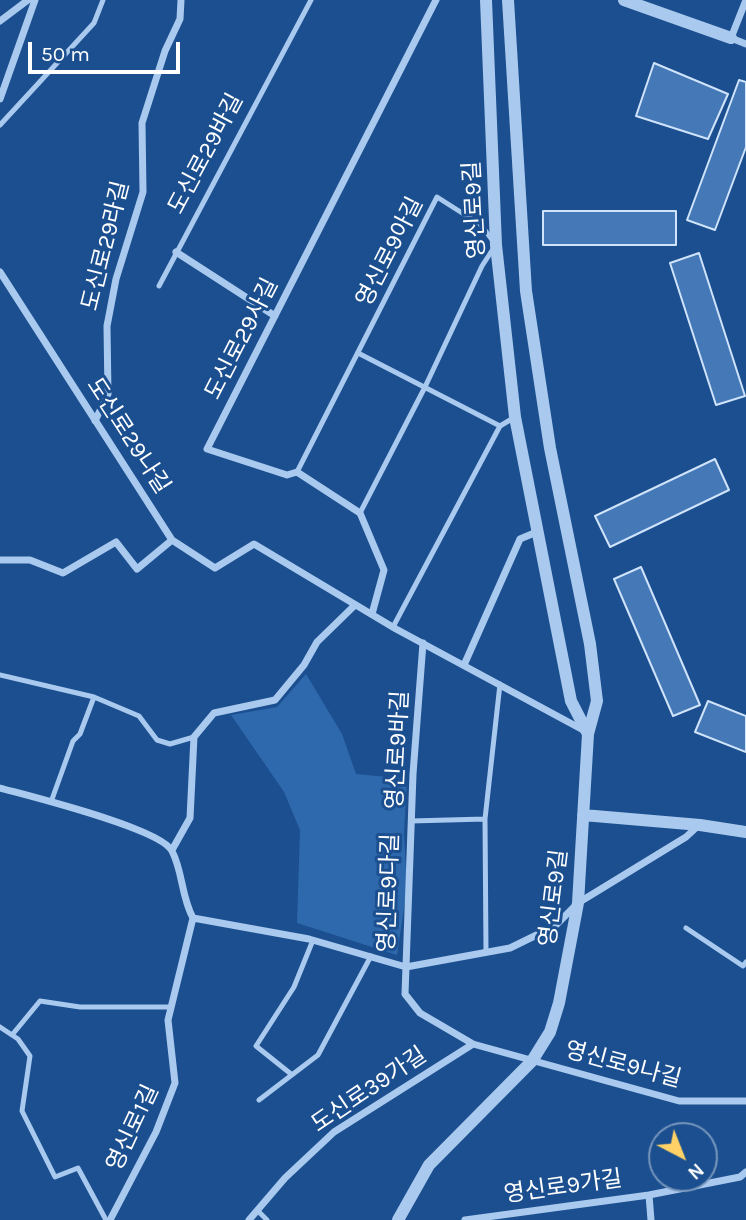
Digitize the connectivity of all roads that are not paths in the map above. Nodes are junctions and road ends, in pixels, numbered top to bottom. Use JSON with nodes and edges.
{"nodes":[{"id":1,"x":28,"y":0,"type":"edge"},
{"id":2,"x":35,"y":0,"type":"edge"},
{"id":3,"x":103,"y":0,"type":"edge"},
{"id":4,"x":181,"y":0,"type":"edge"},
{"id":5,"x":311,"y":0,"type":"edge"},
{"id":6,"x":436,"y":0,"type":"edge"},
{"id":7,"x":486,"y":0,"type":"edge"},
{"id":8,"x":508,"y":0,"type":"edge"},
{"id":9,"x":624,"y":0,"type":"edge"},
{"id":10,"x":746,"y":0,"type":"edge"},
{"id":11,"x":0,"y":20,"type":"edge"},
{"id":12,"x":731,"y":38,"type":"junction"},
{"id":13,"x":746,"y":44,"type":"edge"},
{"id":14,"x":0,"y":99,"type":"edge"},
{"id":15,"x":0,"y":125,"type":"edge"},
{"id":16,"x":496,"y":245,"type":"junction"},
{"id":17,"x":176,"y":253,"type":"junction"},
{"id":18,"x":0,"y":272,"type":"edge"},
{"id":19,"x":159,"y":286,"type":"dead end"},
{"id":20,"x":275,"y":316,"type":"junction"},
{"id":21,"x":358,"y":353,"type":"junction"},
{"id":22,"x":425,"y":387,"type":"junction"},
{"id":23,"x":515,"y":417,"type":"junction"},
{"id":24,"x":95,"y":421,"type":"junction"},
{"id":25,"x":500,"y":426,"type":"junction"},
{"id":26,"x":297,"y":472,"type":"junction"},
{"id":27,"x":360,"y":513,"type":"junction"},
{"id":28,"x":540,"y":531,"type":"junction"},
{"id":29,"x":173,"y":540,"type":"junction"},
{"id":30,"x":0,"y":560,"type":"edge"},
{"id":31,"x":355,"y":604,"type":"junction"},
{"id":32,"x":372,"y":614,"type":"junction"},
{"id":33,"x":393,"y":627,"type":"junction"},
{"id":34,"x":423,"y":643,"type":"junction"},
{"id":35,"x":464,"y":665,"type":"junction"},
{"id":36,"x":0,"y":675,"type":"edge"},
{"id":37,"x":500,"y":684,"type":"junction"},
{"id":38,"x":94,"y":698,"type":"junction"},
{"id":39,"x":588,"y":734,"type":"junction"},
{"id":40,"x":194,"y":737,"type":"junction"},
{"id":41,"x":0,"y":789,"type":"edge"},
{"id":42,"x":51,"y":802,"type":"junction"},
{"id":43,"x":583,"y":815,"type":"junction"},
{"id":44,"x":485,"y":819,"type":"junction"},
{"id":45,"x":411,"y":821,"type":"junction"},
{"id":46,"x":699,"y":825,"type":"junction"},
{"id":47,"x":746,"y":832,"type":"edge"},
{"id":48,"x":172,"y":850,"type":"junction"},
{"id":49,"x":578,"y":903,"type":"junction"},
{"id":50,"x":193,"y":918,"type":"junction"},
{"id":51,"x":686,"y":928,"type":"dead end"},
{"id":52,"x":313,"y":940,"type":"junction"},
{"id":53,"x":486,"y":952,"type":"junction"},
{"id":54,"x":371,"y":956,"type":"junction"},
{"id":55,"x":746,"y":962,"type":"edge"},
{"id":56,"x":406,"y":967,"type":"junction"},
{"id":57,"x":171,"y":1007,"type":"junction"},
{"id":58,"x":0,"y":1027,"type":"edge"},
{"id":59,"x":12,"y":1035,"type":"junction"},
{"id":60,"x":473,"y":1044,"type":"junction"},
{"id":61,"x":532,"y":1062,"type":"junction"},
{"id":62,"x":291,"y":1074,"type":"junction"},
{"id":63,"x":260,"y":1100,"type":"dead end"},
{"id":64,"x":746,"y":1101,"type":"edge"},
{"id":65,"x":746,"y":1172,"type":"edge"},
{"id":66,"x":649,"y":1195,"type":"junction"},
{"id":67,"x":257,"y":1210,"type":"junction"},
{"id":68,"x":108,"y":1220,"type":"edge"},
{"id":69,"x":249,"y":1220,"type":"edge"},
{"id":70,"x":267,"y":1220,"type":"edge"},
{"id":71,"x":398,"y":1220,"type":"edge"},
{"id":72,"x":465,"y":1220,"type":"edge"},
{"id":73,"x":651,"y":1220,"type":"edge"}],
"edges":[{"from":1,"to":11,"type":"street"},
{"from":2,"to":14,"type":"street"},
{"from":3,"to":15,"type":"lane"},
{"from":4,"to":24,"type":"street","name":"도신로29라길"},
{"from":5,"to":17,"type":"lane","name":"도신로29바길"},
{"from":6,"to":20,"type":"street","name":"도신로29사길"},
{"from":7,"to":16,"type":"street","name":"영신로9길"},
{"from":8,"to":39,"type":"street"},
{"from":9,"to":12,"type":"street"},
{"from":10,"to":12,"type":"street"},
{"from":12,"to":13,"type":"street"},
{"from":16,"to":21,"type":"lane","name":"영신로9아길"},
{"from":16,"to":22,"type":"lane"},
{"from":16,"to":23,"type":"street","name":"영신로9길"},
{"from":17,"to":19,"type":"lane","name":"도신로29바길"},
{"from":17,"to":20,"type":"street"},
{"from":18,"to":24,"type":"street","name":"도신로29나길"},
{"from":20,"to":26,"type":"street","name":"도신로29사길"},
{"from":21,"to":22,"type":"lane"},
{"from":21,"to":26,"type":"lane","name":"영신로9아길"},
{"from":22,"to":25,"type":"lane"},
{"from":22,"to":27,"type":"lane"},
{"from":23,"to":25,"type":"lane"},
{"from":23,"to":28,"type":"street","name":"영신로9길"},
{"from":24,"to":29,"type":"street","name":"도신로29나길"},
{"from":25,"to":33,"type":"lane"},
{"from":26,"to":27,"type":"street","name":"도신로29사길"},
{"from":27,"to":32,"type":"street"},
{"from":28,"to":35,"type":"street"},
{"from":28,"to":39,"type":"street","name":"영신로9길"},
{"from":29,"to":30,"type":"street"},
{"from":29,"to":31,"type":"street","name":"도신로29나길"},
{"from":31,"to":32,"type":"street"},
{"from":31,"to":40,"type":"street"},
{"from":32,"to":33,"type":"street"},
{"from":33,"to":34,"type":"street"},
{"from":34,"to":35,"type":"street"},
{"from":34,"to":45,"type":"street","name":"영신로9바길"},
{"from":35,"to":37,"type":"street"},
{"from":36,"to":38,"type":"lane"},
{"from":37,"to":39,"type":"street"},
{"from":37,"to":44,"type":"lane"},
{"from":38,"to":40,"type":"lane"},
{"from":38,"to":42,"type":"lane"},
{"from":39,"to":43,"type":"street","name":"영신로9길"},
{"from":40,"to":48,"type":"street"},
{"from":41,"to":42,"type":"street"},
{"from":42,"to":48,"type":"street"},
{"from":43,"to":46,"type":"street"},
{"from":43,"to":49,"type":"street","name":"영신로9길"},
{"from":44,"to":45,"type":"lane","name":"영신로9바길"},
{"from":44,"to":53,"type":"lane"},
{"from":45,"to":56,"type":"street","name":"영신로9다길"},
{"from":46,"to":47,"type":"street"},
{"from":46,"to":49,"type":"street","name":"영신로9다길"},
{"from":48,"to":50,"type":"street"},
{"from":49,"to":53,"type":"street","name":"영신로9다길"},
{"from":49,"to":61,"type":"street","name":"영신로9길"},
{"from":50,"to":52,"type":"street","name":"영신로9다길"},
{"from":50,"to":57,"type":"street","name":"영신로1길"},
{"from":51,"to":55,"type":"lane"},
{"from":52,"to":54,"type":"street","name":"영신로9다길"},
{"from":52,"to":62,"type":"lane"},
{"from":53,"to":56,"type":"street","name":"영신로9다길"},
{"from":54,"to":56,"type":"street","name":"영신로9다길"},
{"from":54,"to":62,"type":"lane","name":"영신로9다길"},
{"from":56,"to":60,"type":"street","name":"영신로9다길"},
{"from":57,"to":59,"type":"lane"},
{"from":57,"to":68,"type":"street","name":"영신로1길"},
{"from":58,"to":59,"type":"lane"},
{"from":59,"to":68,"type":"lane"},
{"from":60,"to":61,"type":"street"},
{"from":60,"to":67,"type":"street","name":"도신로39가길"},
{"from":61,"to":64,"type":"street","name":"영신로9나길"},
{"from":61,"to":71,"type":"street","name":"영신로9길"},
{"from":62,"to":63,"type":"lane","name":"영신로9다길"},
{"from":65,"to":66,"type":"street","name":"영신로9가길"},
{"from":66,"to":72,"type":"street","name":"영신로9가길"},
{"from":66,"to":73,"type":"street"},
{"from":67,"to":69,"type":"street","name":"도신로39가길"},
{"from":67,"to":70,"type":"lane"}]}
